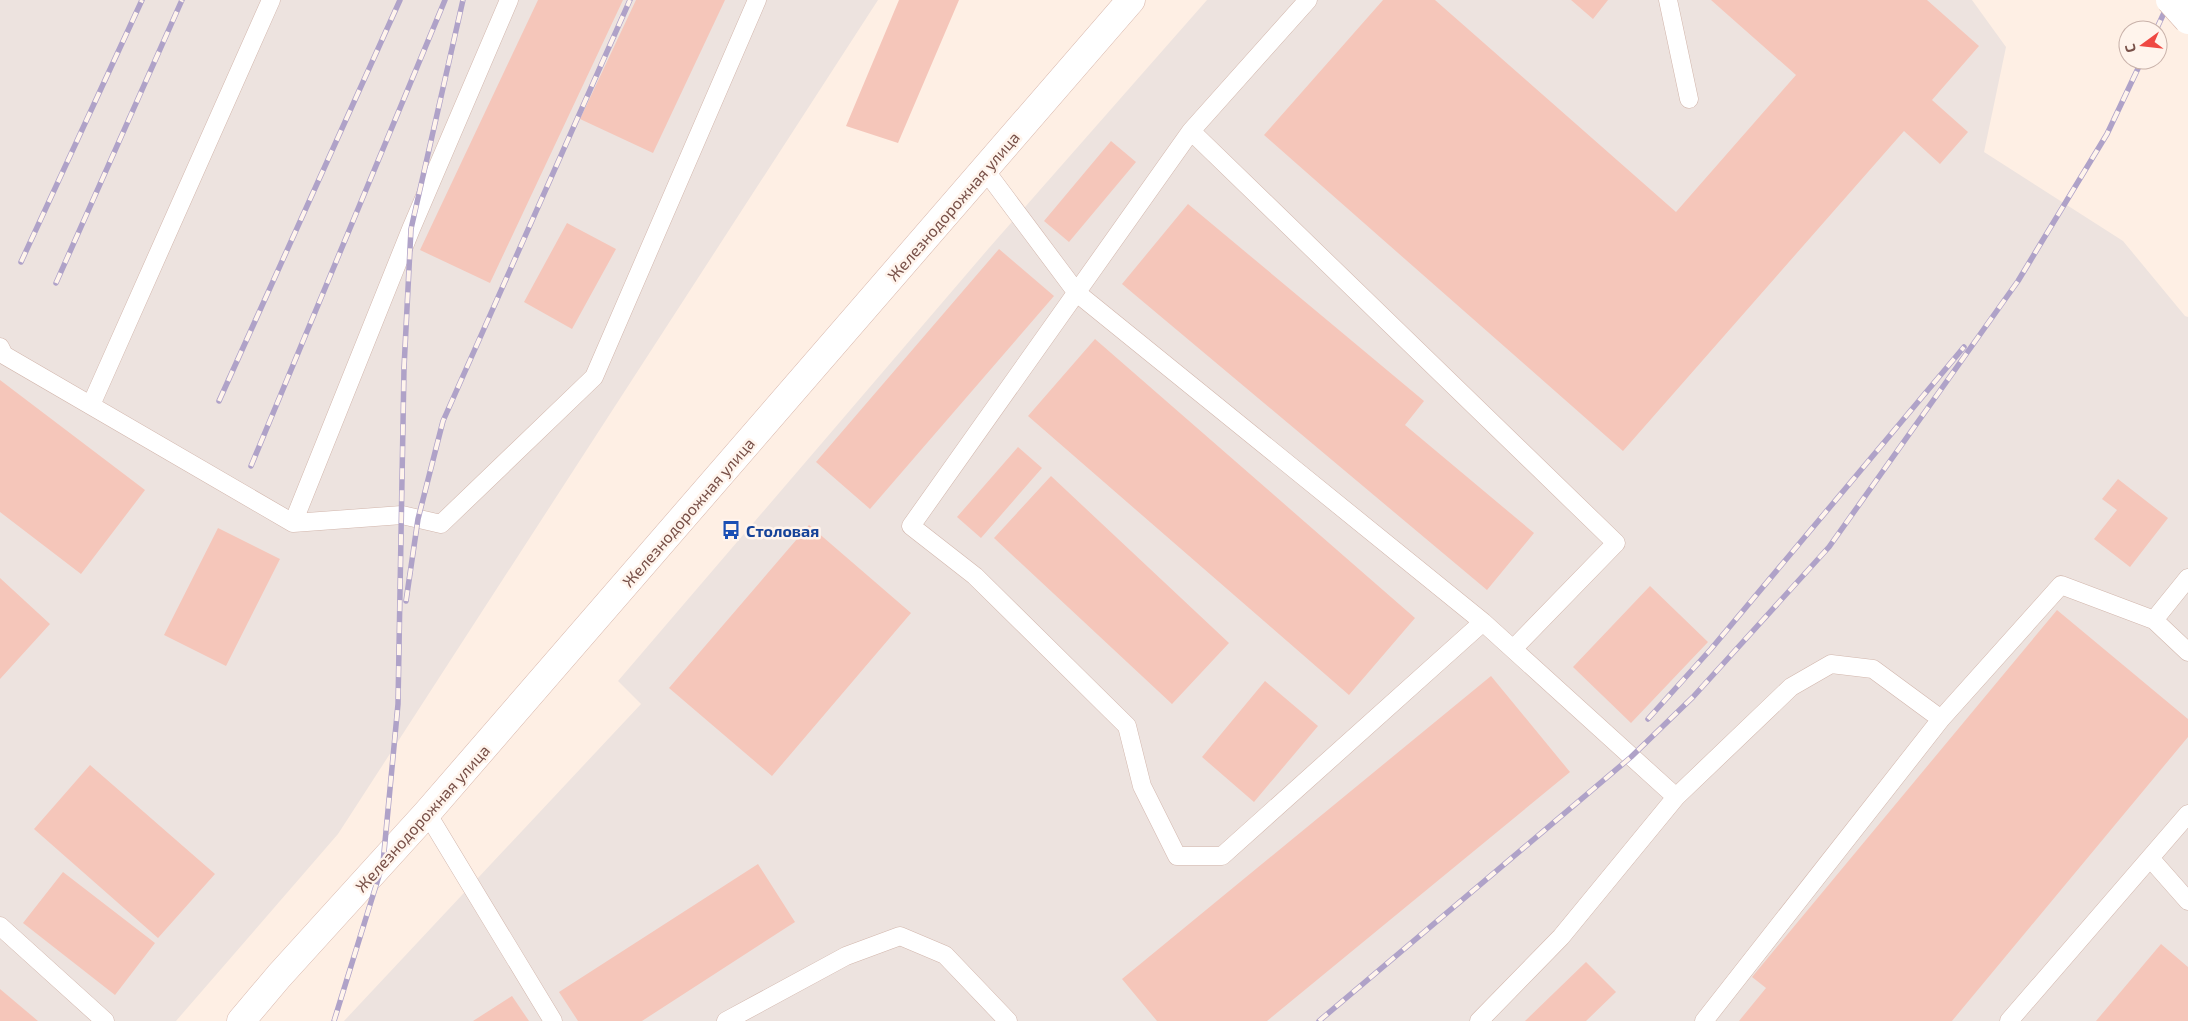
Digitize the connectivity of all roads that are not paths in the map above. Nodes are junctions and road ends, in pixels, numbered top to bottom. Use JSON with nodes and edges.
{"nodes":[{"id":1,"x":271,"y":0,"type":"edge"},
{"id":2,"x":509,"y":0,"type":"edge"},
{"id":3,"x":757,"y":0,"type":"edge"},
{"id":4,"x":1131,"y":0,"type":"edge"},
{"id":5,"x":1308,"y":0,"type":"edge"},
{"id":6,"x":1668,"y":0,"type":"edge"},
{"id":7,"x":2170,"y":0,"type":"edge"},
{"id":8,"x":2188,"y":20,"type":"edge"},
{"id":9,"x":1689,"y":99,"type":"dead end"},
{"id":10,"x":1191,"y":131,"type":"junction"},
{"id":11,"x":984,"y":170,"type":"junction"},
{"id":12,"x":1077,"y":293,"type":"junction"},
{"id":13,"x":0,"y":347,"type":"edge"},
{"id":14,"x":91,"y":405,"type":"junction"},
{"id":15,"x":293,"y":523,"type":"junction"},
{"id":16,"x":2188,"y":578,"type":"edge"},
{"id":17,"x":2154,"y":620,"type":"junction"},
{"id":18,"x":1483,"y":622,"type":"junction"},
{"id":19,"x":1513,"y":649,"type":"junction"},
{"id":20,"x":2188,"y":652,"type":"edge"},
{"id":21,"x":1941,"y":719,"type":"junction"},
{"id":22,"x":1676,"y":797,"type":"junction"},
{"id":23,"x":427,"y":814,"type":"junction"},
{"id":24,"x":2188,"y":814,"type":"edge"},
{"id":25,"x":2150,"y":858,"type":"junction"},
{"id":26,"x":2188,"y":901,"type":"edge"},
{"id":27,"x":0,"y":926,"type":"edge"},
{"id":28,"x":105,"y":1021,"type":"edge"},
{"id":29,"x":241,"y":1021,"type":"edge"},
{"id":30,"x":553,"y":1021,"type":"edge"},
{"id":31,"x":726,"y":1021,"type":"edge"},
{"id":32,"x":1008,"y":1021,"type":"edge"},
{"id":33,"x":1479,"y":1021,"type":"edge"},
{"id":34,"x":1704,"y":1021,"type":"edge"},
{"id":35,"x":2009,"y":1021,"type":"edge"}],
"edges":[{"from":1,"to":14,"type":"lane"},
{"from":2,"to":15,"type":"lane"},
{"from":3,"to":15,"type":"lane"},
{"from":4,"to":11,"type":"street","name":"Железнодорожная улица"},
{"from":5,"to":10,"type":"lane"},
{"from":6,"to":9,"type":"lane"},
{"from":7,"to":8,"type":"street","bridge":true},
{"from":10,"to":12,"type":"lane"},
{"from":10,"to":19,"type":"lane"},
{"from":11,"to":12,"type":"lane"},
{"from":11,"to":23,"type":"street","name":"Железнодорожная улица"},
{"from":12,"to":18,"type":"lane"},
{"from":12,"to":18,"type":"lane"},
{"from":13,"to":14,"type":"lane"},
{"from":14,"to":15,"type":"lane"},
{"from":16,"to":17,"type":"lane"},
{"from":17,"to":20,"type":"lane"},
{"from":17,"to":21,"type":"lane"},
{"from":18,"to":19,"type":"lane"},
{"from":19,"to":22,"type":"lane"},
{"from":21,"to":22,"type":"lane"},
{"from":21,"to":34,"type":"lane"},
{"from":22,"to":33,"type":"lane"},
{"from":23,"to":29,"type":"street","name":"Железнодорожная улица"},
{"from":23,"to":30,"type":"lane"},
{"from":24,"to":25,"type":"lane"},
{"from":25,"to":26,"type":"lane"},
{"from":25,"to":35,"type":"lane"},
{"from":27,"to":28,"type":"lane"},
{"from":31,"to":32,"type":"lane"}]}
